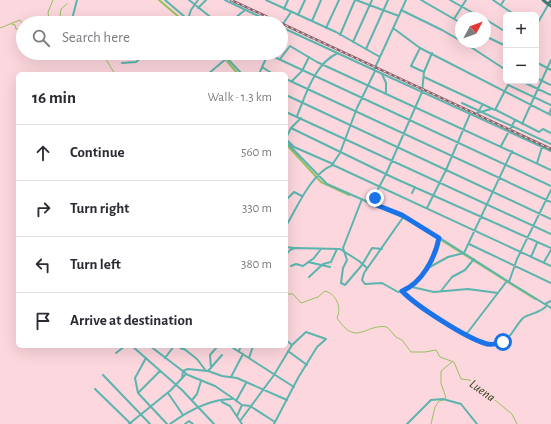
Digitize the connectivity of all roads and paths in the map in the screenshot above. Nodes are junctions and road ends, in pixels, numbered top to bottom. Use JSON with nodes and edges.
{"nodes":[{"id":1,"x":77,"y":0,"type":"edge"},
{"id":2,"x":164,"y":0,"type":"edge"},
{"id":3,"x":188,"y":0,"type":"edge"},
{"id":4,"x":198,"y":0,"type":"edge"},
{"id":5,"x":206,"y":0,"type":"edge"},
{"id":6,"x":225,"y":0,"type":"edge"},
{"id":7,"x":266,"y":0,"type":"edge"},
{"id":8,"x":288,"y":0,"type":"edge"},
{"id":9,"x":305,"y":0,"type":"edge"},
{"id":10,"x":321,"y":0,"type":"edge"},
{"id":11,"x":339,"y":0,"type":"edge"},
{"id":12,"x":356,"y":0,"type":"edge"},
{"id":13,"x":372,"y":0,"type":"edge"},
{"id":14,"x":388,"y":0,"type":"edge"},
{"id":15,"x":406,"y":0,"type":"edge"},
{"id":16,"x":422,"y":0,"type":"edge"},
{"id":17,"x":450,"y":0,"type":"edge"},
{"id":18,"x":466,"y":0,"type":"edge"},
{"id":19,"x":493,"y":0,"type":"edge"},
{"id":20,"x":504,"y":0,"type":"edge"},
{"id":21,"x":542,"y":0,"type":"edge"},
{"id":22,"x":271,"y":1,"type":"edge"},
{"id":23,"x":549,"y":3,"type":"edge"},
{"id":24,"x":194,"y":5,"type":"junction"},
{"id":25,"x":501,"y":5,"type":"junction"},
{"id":26,"x":370,"y":6,"type":"junction"},
{"id":27,"x":461,"y":7,"type":"junction"},
{"id":28,"x":198,"y":8,"type":"junction"},
{"id":29,"x":245,"y":9,"type":"junction"},
{"id":30,"x":284,"y":9,"type":"junction"},
{"id":31,"x":384,"y":10,"type":"junction"},
{"id":32,"x":401,"y":10,"type":"junction"},
{"id":33,"x":291,"y":12,"type":"junction"},
{"id":34,"x":471,"y":12,"type":"edge"},
{"id":35,"x":511,"y":12,"type":"edge"},
{"id":36,"x":298,"y":15,"type":"junction"},
{"id":37,"x":73,"y":16,"type":"edge"},
{"id":38,"x":184,"y":16,"type":"edge"},
{"id":39,"x":190,"y":16,"type":"edge"},
{"id":40,"x":209,"y":16,"type":"edge"},
{"id":41,"x":237,"y":16,"type":"edge"},
{"id":42,"x":259,"y":16,"type":"edge"},
{"id":43,"x":288,"y":16,"type":"edge"},
{"id":44,"x":399,"y":16,"type":"junction"},
{"id":45,"x":454,"y":19,"type":"joint"},
{"id":46,"x":312,"y":21,"type":"junction"},
{"id":47,"x":539,"y":21,"type":"edge"},
{"id":48,"x":491,"y":23,"type":"edge"},
{"id":49,"x":326,"y":28,"type":"junction"},
{"id":50,"x":393,"y":28,"type":"junction"},
{"id":51,"x":288,"y":30,"type":"edge"},
{"id":52,"x":503,"y":30,"type":"edge"},
{"id":53,"x":340,"y":35,"type":"junction"},
{"id":54,"x":455,"y":37,"type":"edge"},
{"id":55,"x":491,"y":39,"type":"edge"},
{"id":56,"x":353,"y":42,"type":"junction"},
{"id":57,"x":503,"y":45,"type":"edge"},
{"id":58,"x":420,"y":48,"type":"junction"},
{"id":59,"x":473,"y":48,"type":"edge"},
{"id":60,"x":288,"y":49,"type":"edge"},
{"id":61,"x":366,"y":49,"type":"junction"},
{"id":62,"x":338,"y":53,"type":"junction"},
{"id":63,"x":432,"y":53,"type":"junction"},
{"id":64,"x":309,"y":57,"type":"junction"},
{"id":65,"x":380,"y":57,"type":"junction"},
{"id":66,"x":138,"y":60,"type":"edge"},
{"id":67,"x":225,"y":60,"type":"edge"},
{"id":68,"x":229,"y":60,"type":"edge"},
{"id":69,"x":265,"y":60,"type":"edge"},
{"id":70,"x":280,"y":60,"type":"edge"},
{"id":71,"x":551,"y":60,"type":"edge"},
{"id":72,"x":122,"y":63,"type":"dead end"},
{"id":73,"x":324,"y":64,"type":"junction"},
{"id":74,"x":539,"y":64,"type":"edge"},
{"id":75,"x":262,"y":67,"type":"junction"},
{"id":76,"x":503,"y":68,"type":"edge"},
{"id":77,"x":547,"y":68,"type":"junction"},
{"id":78,"x":302,"y":70,"type":"junction"},
{"id":79,"x":375,"y":70,"type":"junction"},
{"id":80,"x":551,"y":70,"type":"edge"},
{"id":81,"x":210,"y":72,"type":"edge"},
{"id":82,"x":240,"y":72,"type":"edge"},
{"id":83,"x":260,"y":72,"type":"edge"},
{"id":84,"x":270,"y":72,"type":"edge"},
{"id":85,"x":424,"y":72,"type":"junction"},
{"id":86,"x":382,"y":74,"type":"junction"},
{"id":87,"x":314,"y":77,"type":"junction"},
{"id":88,"x":424,"y":77,"type":"junction"},
{"id":89,"x":288,"y":80,"type":"edge"},
{"id":90,"x":539,"y":80,"type":"edge"},
{"id":91,"x":292,"y":81,"type":"junction"},
{"id":92,"x":542,"y":81,"type":"junction"},
{"id":93,"x":529,"y":84,"type":"edge"},
{"id":94,"x":369,"y":85,"type":"junction"},
{"id":95,"x":508,"y":85,"type":"joint"},
{"id":96,"x":551,"y":85,"type":"edge"},
{"id":97,"x":539,"y":88,"type":"junction"},
{"id":98,"x":308,"y":89,"type":"junction"},
{"id":99,"x":386,"y":92,"type":"junction"},
{"id":100,"x":422,"y":92,"type":"junction"},
{"id":101,"x":505,"y":92,"type":"junction"},
{"id":102,"x":551,"y":94,"type":"edge"},
{"id":103,"x":288,"y":97,"type":"edge"},
{"id":104,"x":534,"y":97,"type":"junction"},
{"id":105,"x":362,"y":98,"type":"junction"},
{"id":106,"x":303,"y":103,"type":"junction"},
{"id":107,"x":462,"y":103,"type":"dead end"},
{"id":108,"x":483,"y":104,"type":"junction"},
{"id":109,"x":531,"y":105,"type":"junction"},
{"id":110,"x":551,"y":105,"type":"edge"},
{"id":111,"x":416,"y":106,"type":"junction"},
{"id":112,"x":494,"y":109,"type":"junction"},
{"id":113,"x":551,"y":109,"type":"edge"},
{"id":114,"x":479,"y":111,"type":"junction"},
{"id":115,"x":356,"y":112,"type":"junction"},
{"id":116,"x":482,"y":112,"type":"junction"},
{"id":117,"x":288,"y":113,"type":"edge"},
{"id":118,"x":477,"y":113,"type":"junction"},
{"id":119,"x":470,"y":114,"type":"junction"},
{"id":120,"x":550,"y":115,"type":"edge"},
{"id":121,"x":297,"y":116,"type":"junction"},
{"id":122,"x":475,"y":116,"type":"junction"},
{"id":123,"x":301,"y":118,"type":"junction"},
{"id":124,"x":410,"y":120,"type":"junction"},
{"id":125,"x":515,"y":120,"type":"junction"},
{"id":126,"x":522,"y":124,"type":"junction"},
{"id":127,"x":350,"y":125,"type":"junction"},
{"id":128,"x":512,"y":127,"type":"junction"},
{"id":129,"x":291,"y":128,"type":"junction"},
{"id":130,"x":464,"y":129,"type":"junction"},
{"id":131,"x":508,"y":132,"type":"junction"},
{"id":132,"x":551,"y":133,"type":"edge"},
{"id":133,"x":288,"y":134,"type":"edge"},
{"id":134,"x":404,"y":134,"type":"junction"},
{"id":135,"x":345,"y":139,"type":"junction"},
{"id":136,"x":288,"y":140,"type":"edge"},
{"id":137,"x":458,"y":142,"type":"junction"},
{"id":138,"x":288,"y":144,"type":"edge"},
{"id":139,"x":551,"y":144,"type":"edge"},
{"id":140,"x":501,"y":146,"type":"junction"},
{"id":141,"x":398,"y":147,"type":"junction"},
{"id":142,"x":542,"y":147,"type":"junction"},
{"id":143,"x":512,"y":151,"type":"junction"},
{"id":144,"x":551,"y":152,"type":"edge"},
{"id":145,"x":340,"y":153,"type":"junction"},
{"id":146,"x":452,"y":156,"type":"junction"},
{"id":147,"x":392,"y":160,"type":"junction"},
{"id":148,"x":537,"y":163,"type":"junction"},
{"id":149,"x":333,"y":165,"type":"junction"},
{"id":150,"x":506,"y":165,"type":"junction"},
{"id":151,"x":446,"y":170,"type":"junction"},
{"id":152,"x":551,"y":170,"type":"edge"},
{"id":153,"x":386,"y":174,"type":"junction"},
{"id":154,"x":318,"y":176,"type":"junction"},
{"id":155,"x":500,"y":178,"type":"junction"},
{"id":156,"x":439,"y":182,"type":"junction"},
{"id":157,"x":378,"y":186,"type":"junction"},
{"id":158,"x":551,"y":186,"type":"edge"},
{"id":159,"x":415,"y":187,"type":"junction"},
{"id":160,"x":551,"y":190,"type":"edge"},
{"id":161,"x":493,"y":191,"type":"junction"},
{"id":162,"x":412,"y":193,"type":"dead end"},
{"id":163,"x":433,"y":195,"type":"junction"},
{"id":164,"x":302,"y":196,"type":"junction"},
{"id":165,"x":288,"y":198,"type":"edge"},
{"id":166,"x":362,"y":199,"type":"junction"},
{"id":167,"x":547,"y":200,"type":"junction"},
{"id":168,"x":551,"y":202,"type":"edge"},
{"id":169,"x":374,"y":204,"type":"junction"},
{"id":170,"x":487,"y":205,"type":"junction"},
{"id":171,"x":427,"y":208,"type":"junction"},
{"id":172,"x":540,"y":214,"type":"junction"},
{"id":173,"x":404,"y":216,"type":"junction"},
{"id":174,"x":481,"y":217,"type":"junction"},
{"id":175,"x":551,"y":219,"type":"edge"},
{"id":176,"x":288,"y":222,"type":"edge"},
{"id":177,"x":534,"y":226,"type":"junction"},
{"id":178,"x":475,"y":231,"type":"junction"},
{"id":179,"x":551,"y":234,"type":"edge"},
{"id":180,"x":439,"y":238,"type":"junction"},
{"id":181,"x":528,"y":239,"type":"junction"},
{"id":182,"x":537,"y":243,"type":"junction"},
{"id":183,"x":469,"y":244,"type":"junction"},
{"id":184,"x":288,"y":247,"type":"edge"},
{"id":185,"x":295,"y":248,"type":"junction"},
{"id":186,"x":321,"y":249,"type":"junction"},
{"id":187,"x":338,"y":249,"type":"junction"},
{"id":188,"x":343,"y":249,"type":"junction"},
{"id":189,"x":382,"y":249,"type":"junction"},
{"id":190,"x":551,"y":249,"type":"edge"},
{"id":191,"x":288,"y":252,"type":"edge"},
{"id":192,"x":464,"y":253,"type":"junction"},
{"id":193,"x":520,"y":253,"type":"junction"},
{"id":194,"x":531,"y":257,"type":"junction"},
{"id":195,"x":474,"y":259,"type":"junction"},
{"id":196,"x":308,"y":262,"type":"junction"},
{"id":197,"x":544,"y":263,"type":"junction"},
{"id":198,"x":322,"y":264,"type":"junction"},
{"id":199,"x":362,"y":265,"type":"junction"},
{"id":200,"x":291,"y":266,"type":"dead end"},
{"id":201,"x":514,"y":266,"type":"junction"},
{"id":202,"x":551,"y":266,"type":"edge"},
{"id":203,"x":330,"y":267,"type":"dead end"},
{"id":204,"x":367,"y":268,"type":"junction"},
{"id":205,"x":425,"y":270,"type":"junction"},
{"id":206,"x":309,"y":277,"type":"dead end"},
{"id":207,"x":508,"y":281,"type":"junction"},
{"id":208,"x":551,"y":283,"type":"edge"},
{"id":209,"x":412,"y":287,"type":"junction"},
{"id":210,"x":402,"y":291,"type":"junction"},
{"id":211,"x":441,"y":291,"type":"junction"},
{"id":212,"x":498,"y":293,"type":"junction"},
{"id":213,"x":551,"y":301,"type":"edge"},
{"id":214,"x":546,"y":305,"type":"junction"},
{"id":215,"x":551,"y":308,"type":"edge"},
{"id":216,"x":465,"y":334,"type":"junction"},
{"id":217,"x":288,"y":342,"type":"edge"},
{"id":218,"x":292,"y":345,"type":"junction"},
{"id":219,"x":124,"y":348,"type":"edge"},
{"id":220,"x":134,"y":348,"type":"edge"},
{"id":221,"x":152,"y":348,"type":"edge"},
{"id":222,"x":174,"y":348,"type":"edge"},
{"id":223,"x":185,"y":348,"type":"edge"},
{"id":224,"x":216,"y":348,"type":"edge"},
{"id":225,"x":234,"y":348,"type":"edge"},
{"id":226,"x":240,"y":348,"type":"edge"},
{"id":227,"x":252,"y":348,"type":"edge"},
{"id":228,"x":239,"y":351,"type":"junction"},
{"id":229,"x":288,"y":351,"type":"junction"},
{"id":230,"x":116,"y":354,"type":"dead end"},
{"id":231,"x":243,"y":354,"type":"junction"},
{"id":232,"x":222,"y":355,"type":"dead end"},
{"id":233,"x":146,"y":358,"type":"junction"},
{"id":234,"x":165,"y":358,"type":"junction"},
{"id":235,"x":249,"y":358,"type":"junction"},
{"id":236,"x":307,"y":365,"type":"junction"},
{"id":237,"x":211,"y":369,"type":"junction"},
{"id":238,"x":160,"y":371,"type":"junction"},
{"id":239,"x":183,"y":371,"type":"junction"},
{"id":240,"x":207,"y":371,"type":"junction"},
{"id":241,"x":212,"y":372,"type":"junction"},
{"id":242,"x":186,"y":374,"type":"junction"},
{"id":243,"x":103,"y":375,"type":"dead end"},
{"id":244,"x":274,"y":375,"type":"junction"},
{"id":245,"x":231,"y":377,"type":"junction"},
{"id":246,"x":182,"y":378,"type":"junction"},
{"id":247,"x":202,"y":381,"type":"junction"},
{"id":248,"x":246,"y":383,"type":"junction"},
{"id":249,"x":176,"y":385,"type":"junction"},
{"id":250,"x":294,"y":387,"type":"junction"},
{"id":251,"x":95,"y":389,"type":"dead end"},
{"id":252,"x":262,"y":390,"type":"junction"},
{"id":253,"x":138,"y":393,"type":"junction"},
{"id":254,"x":168,"y":393,"type":"junction"},
{"id":255,"x":192,"y":400,"type":"junction"},
{"id":256,"x":235,"y":400,"type":"junction"},
{"id":257,"x":287,"y":400,"type":"junction"},
{"id":258,"x":221,"y":401,"type":"junction"},
{"id":259,"x":242,"y":405,"type":"junction"},
{"id":260,"x":152,"y":406,"type":"junction"},
{"id":261,"x":250,"y":406,"type":"junction"},
{"id":262,"x":199,"y":408,"type":"junction"},
{"id":263,"x":141,"y":415,"type":"junction"},
{"id":264,"x":183,"y":415,"type":"junction"},
{"id":265,"x":237,"y":416,"type":"junction"},
{"id":266,"x":242,"y":422,"type":"edge"},
{"id":267,"x":275,"y":423,"type":"edge"},
{"id":268,"x":130,"y":424,"type":"edge"},
{"id":269,"x":150,"y":424,"type":"edge"},
{"id":270,"x":169,"y":424,"type":"edge"},
{"id":271,"x":185,"y":424,"type":"edge"},
{"id":272,"x":193,"y":424,"type":"edge"},
{"id":273,"x":214,"y":424,"type":"edge"},
{"id":274,"x":406,"y":424,"type":"edge"},
{"id":275,"x":477,"y":424,"type":"edge"}],
"edges":[{"from":1,"to":37,"type":"street"},
{"from":2,"to":38,"type":"street"},
{"from":3,"to":24,"type":"street"},
{"from":4,"to":24,"type":"street"},
{"from":5,"to":28,"type":"street"},
{"from":6,"to":29,"type":"street"},
{"from":7,"to":22,"type":"street"},
{"from":8,"to":30,"type":"street"},
{"from":9,"to":36,"type":"street"},
{"from":10,"to":46,"type":"street"},
{"from":11,"to":49,"type":"street"},
{"from":12,"to":26,"type":"street"},
{"from":12,"to":53,"type":"street"},
{"from":13,"to":26,"type":"street"},
{"from":14,"to":31,"type":"street"},
{"from":15,"to":32,"type":"street"},
{"from":16,"to":45,"type":"street"},
{"from":17,"to":27,"type":"street"},
{"from":18,"to":27,"type":"street"},
{"from":19,"to":25,"type":"street"},
{"from":20,"to":25,"type":"street"},
{"from":21,"to":23,"type":"main road"},
{"from":22,"to":30,"type":"street"},
{"from":23,"to":47,"type":"street"},
{"from":24,"to":28,"type":"street"},
{"from":24,"to":39,"type":"street"},
{"from":25,"to":35,"type":"street"},
{"from":26,"to":31,"type":"street"},
{"from":26,"to":56,"type":"street"},
{"from":27,"to":34,"type":"street"},
{"from":27,"to":45,"type":"street"},
{"from":28,"to":40,"type":"street"},
{"from":29,"to":41,"type":"street"},
{"from":29,"to":42,"type":"street"},
{"from":30,"to":33,"type":"street"},
{"from":31,"to":44,"type":"street"},
{"from":31,"to":61,"type":"street"},
{"from":32,"to":44,"type":"street"},
{"from":32,"to":54,"type":"street"},
{"from":33,"to":36,"type":"street"},
{"from":33,"to":43,"type":"street"},
{"from":36,"to":46,"type":"street"},
{"from":44,"to":50,"type":"street"},
{"from":46,"to":49,"type":"street"},
{"from":48,"to":52,"type":"street"},
{"from":49,"to":53,"type":"street"},
{"from":50,"to":58,"type":"street"},
{"from":50,"to":65,"type":"street"},
{"from":51,"to":62,"type":"street"},
{"from":53,"to":56,"type":"street"},
{"from":55,"to":57,"type":"street"},
{"from":56,"to":61,"type":"street"},
{"from":58,"to":63,"type":"street"},
{"from":58,"to":85,"type":"street"},
{"from":59,"to":76,"type":"street"},
{"from":60,"to":64,"type":"street"},
{"from":61,"to":65,"type":"street"},
{"from":62,"to":73,"type":"street"},
{"from":62,"to":79,"type":"street"},
{"from":63,"to":85,"type":"street"},
{"from":63,"to":101,"type":"street"},
{"from":64,"to":73,"type":"street"},
{"from":64,"to":78,"type":"street"},
{"from":65,"to":79,"type":"street"},
{"from":66,"to":72,"type":"street"},
{"from":67,"to":81,"type":"street"},
{"from":68,"to":82,"type":"street"},
{"from":69,"to":75,"type":"street"},
{"from":70,"to":78,"type":"street"},
{"from":71,"to":77,"type":"street"},
{"from":73,"to":87,"type":"street"},
{"from":73,"to":94,"type":"street"},
{"from":74,"to":77,"type":"street"},
{"from":75,"to":83,"type":"street"},
{"from":75,"to":84,"type":"street"},
{"from":77,"to":80,"type":"street"},
{"from":77,"to":92,"type":"street"},
{"from":78,"to":87,"type":"street"},
{"from":78,"to":91,"type":"street"},
{"from":79,"to":86,"type":"street"},
{"from":79,"to":94,"type":"street"},
{"from":85,"to":88,"type":"street"},
{"from":86,"to":99,"type":"street"},
{"from":86,"to":100,"type":"street"},
{"from":87,"to":98,"type":"street"},
{"from":87,"to":105,"type":"street"},
{"from":88,"to":100,"type":"street"},
{"from":88,"to":108,"type":"street"},
{"from":89,"to":91,"type":"street"},
{"from":90,"to":92,"type":"street"},
{"from":91,"to":98,"type":"street"},
{"from":92,"to":96,"type":"street"},
{"from":92,"to":97,"type":"street"},
{"from":93,"to":97,"type":"street"},
{"from":94,"to":99,"type":"street"},
{"from":94,"to":105,"type":"street"},
{"from":95,"to":101,"type":"street"},
{"from":95,"to":104,"type":"street"},
{"from":97,"to":102,"type":"street"},
{"from":97,"to":104,"type":"street"},
{"from":98,"to":106,"type":"street"},
{"from":98,"to":115,"type":"street"},
{"from":99,"to":111,"type":"street"},
{"from":100,"to":111,"type":"street"},
{"from":100,"to":119,"type":"street"},
{"from":101,"to":109,"type":"street"},
{"from":101,"to":112,"type":"street"},
{"from":103,"to":106,"type":"street"},
{"from":104,"to":109,"type":"street"},
{"from":104,"to":110,"type":"street"},
{"from":105,"to":115,"type":"street"},
{"from":105,"to":124,"type":"street"},
{"from":106,"to":121,"type":"street"},
{"from":106,"to":127,"type":"street"},
{"from":107,"to":114,"type":"street"},
{"from":108,"to":112,"type":"street"},
{"from":108,"to":114,"type":"street"},
{"from":109,"to":120,"type":"street"},
{"from":109,"to":126,"type":"street"},
{"from":111,"to":124,"type":"street"},
{"from":111,"to":130,"type":"street"},
{"from":112,"to":116,"type":"street"},
{"from":112,"to":125,"type":"street"},
{"from":113,"to":120,"type":"street"},
{"from":114,"to":116,"type":"street"},
{"from":114,"to":118,"type":"street"},
{"from":115,"to":127,"type":"street"},
{"from":115,"to":134,"type":"street"},
{"from":116,"to":118,"type":"street"},
{"from":116,"to":128,"type":"street"},
{"from":117,"to":121,"type":"street"},
{"from":118,"to":122,"type":"street"},
{"from":119,"to":122,"type":"street"},
{"from":119,"to":130,"type":"street"},
{"from":121,"to":123,"type":"street"},
{"from":122,"to":131,"type":"street"},
{"from":123,"to":129,"type":"street"},
{"from":123,"to":135,"type":"street"},
{"from":124,"to":134,"type":"street"},
{"from":124,"to":137,"type":"street"},
{"from":125,"to":126,"type":"street"},
{"from":125,"to":128,"type":"street"},
{"from":126,"to":132,"type":"street"},
{"from":127,"to":135,"type":"street"},
{"from":127,"to":141,"type":"street"},
{"from":128,"to":131,"type":"street"},
{"from":128,"to":139,"type":"street"},
{"from":129,"to":133,"type":"street"},
{"from":129,"to":145,"type":"street"},
{"from":130,"to":137,"type":"street"},
{"from":130,"to":140,"type":"street"},
{"from":131,"to":140,"type":"street"},
{"from":131,"to":142,"type":"street"},
{"from":134,"to":141,"type":"street"},
{"from":134,"to":146,"type":"street"},
{"from":135,"to":145,"type":"street"},
{"from":135,"to":147,"type":"street"},
{"from":136,"to":149,"type":"street"},
{"from":137,"to":146,"type":"street"},
{"from":137,"to":150,"type":"street"},
{"from":138,"to":154,"type":"street"},
{"from":140,"to":143,"type":"street"},
{"from":141,"to":147,"type":"street"},
{"from":141,"to":151,"type":"street"},
{"from":142,"to":144,"type":"street"},
{"from":142,"to":148,"type":"street"},
{"from":143,"to":148,"type":"street"},
{"from":143,"to":150,"type":"street"},
{"from":145,"to":149,"type":"street"},
{"from":145,"to":153,"type":"street"},
{"from":146,"to":151,"type":"street"},
{"from":146,"to":155,"type":"street"},
{"from":147,"to":153,"type":"street"},
{"from":147,"to":156,"type":"street"},
{"from":148,"to":152,"type":"street"},
{"from":149,"to":154,"type":"street"},
{"from":149,"to":157,"type":"street"},
{"from":150,"to":155,"type":"street"},
{"from":150,"to":158,"type":"street"},
{"from":151,"to":156,"type":"street"},
{"from":151,"to":161,"type":"street"},
{"from":153,"to":157,"type":"street"},
{"from":153,"to":159,"type":"street"},
{"from":154,"to":164,"type":"street"},
{"from":154,"to":166,"type":"street"},
{"from":155,"to":161,"type":"street"},
{"from":155,"to":167,"type":"street"},
{"from":156,"to":163,"type":"street"},
{"from":156,"to":170,"type":"street"},
{"from":157,"to":169,"type":"street"},
{"from":157,"to":171,"type":"street"},
{"from":159,"to":162,"type":"street"},
{"from":159,"to":163,"type":"street"},
{"from":160,"to":167,"type":"street"},
{"from":161,"to":170,"type":"street"},
{"from":161,"to":172,"type":"street"},
{"from":163,"to":171,"type":"street"},
{"from":163,"to":174,"type":"street"},
{"from":164,"to":165,"type":"street"},
{"from":164,"to":176,"type":"street"},
{"from":166,"to":169,"type":"street"},
{"from":166,"to":188,"type":"street"},
{"from":167,"to":168,"type":"street"},
{"from":167,"to":172,"type":"street"},
{"from":169,"to":173,"type":"street"},
{"from":170,"to":174,"type":"street"},
{"from":170,"to":177,"type":"street"},
{"from":171,"to":178,"type":"street"},
{"from":172,"to":175,"type":"street"},
{"from":172,"to":177,"type":"street"},
{"from":173,"to":180,"type":"street"},
{"from":173,"to":189,"type":"street"},
{"from":174,"to":178,"type":"street"},
{"from":174,"to":181,"type":"street"},
{"from":177,"to":179,"type":"street"},
{"from":177,"to":181,"type":"street"},
{"from":178,"to":183,"type":"street"},
{"from":178,"to":193,"type":"street"},
{"from":180,"to":192,"type":"street"},
{"from":180,"to":205,"type":"street"},
{"from":181,"to":182,"type":"street"},
{"from":181,"to":193,"type":"street"},
{"from":182,"to":190,"type":"street"},
{"from":182,"to":194,"type":"street"},
{"from":183,"to":192,"type":"street"},
{"from":183,"to":201,"type":"street"},
{"from":184,"to":185,"type":"street"},
{"from":185,"to":186,"type":"street"},
{"from":185,"to":191,"type":"street"},
{"from":186,"to":187,"type":"street"},
{"from":186,"to":196,"type":"street"},
{"from":187,"to":188,"type":"street"},
{"from":187,"to":198,"type":"street"},
{"from":188,"to":199,"type":"street"},
{"from":188,"to":199,"type":"street"},
{"from":189,"to":199,"type":"street"},
{"from":189,"to":204,"type":"street"},
{"from":190,"to":197,"type":"street"},
{"from":192,"to":195,"type":"street"},
{"from":192,"to":205,"type":"street"},
{"from":193,"to":194,"type":"street"},
{"from":193,"to":201,"type":"street"},
{"from":194,"to":197,"type":"street"},
{"from":195,"to":207,"type":"street"},
{"from":195,"to":211,"type":"street"},
{"from":196,"to":198,"type":"street"},
{"from":196,"to":200,"type":"street"},
{"from":197,"to":202,"type":"street"},
{"from":198,"to":203,"type":"street"},
{"from":198,"to":206,"type":"street"},
{"from":199,"to":204,"type":"street"},
{"from":201,"to":207,"type":"street"},
{"from":201,"to":208,"type":"street"},
{"from":204,"to":210,"type":"street"},
{"from":205,"to":209,"type":"street"},
{"from":207,"to":212,"type":"street"},
{"from":207,"to":214,"type":"street"},
{"from":209,"to":210,"type":"street"},
{"from":209,"to":211,"type":"street"},
{"from":210,"to":216,"type":"street"},
{"from":211,"to":212,"type":"street"},
{"from":212,"to":216,"type":"street"},
{"from":213,"to":214,"type":"street"},
{"from":214,"to":215,"type":"street"},
{"from":214,"to":216,"type":"street"},
{"from":217,"to":218,"type":"street"},
{"from":218,"to":229,"type":"street"},
{"from":218,"to":236,"type":"street"},
{"from":219,"to":230,"type":"street"},
{"from":220,"to":233,"type":"street"},
{"from":221,"to":234,"type":"street"},
{"from":222,"to":234,"type":"street"},
{"from":223,"to":240,"type":"street"},
{"from":224,"to":237,"type":"street"},
{"from":225,"to":228,"type":"street"},
{"from":226,"to":228,"type":"street"},
{"from":227,"to":235,"type":"street"},
{"from":228,"to":231,"type":"street"},
{"from":229,"to":236,"type":"street"},
{"from":229,"to":244,"type":"street"},
{"from":231,"to":235,"type":"street"},
{"from":231,"to":245,"type":"street"},
{"from":232,"to":237,"type":"street"},
{"from":233,"to":238,"type":"street"},
{"from":233,"to":253,"type":"street"},
{"from":234,"to":239,"type":"street"},
{"from":235,"to":244,"type":"street"},
{"from":236,"to":250,"type":"street"},
{"from":237,"to":240,"type":"street"},
{"from":237,"to":241,"type":"street"},
{"from":238,"to":249,"type":"street"},
{"from":238,"to":253,"type":"street"},
{"from":239,"to":240,"type":"street"},
{"from":239,"to":242,"type":"street"},
{"from":239,"to":246,"type":"street"},
{"from":240,"to":241,"type":"street"},
{"from":241,"to":245,"type":"street"},
{"from":242,"to":246,"type":"street"},
{"from":242,"to":247,"type":"street"},
{"from":243,"to":263,"type":"street"},
{"from":244,"to":250,"type":"street"},
{"from":244,"to":252,"type":"street"},
{"from":245,"to":248,"type":"street"},
{"from":246,"to":249,"type":"street"},
{"from":247,"to":255,"type":"street"},
{"from":247,"to":256,"type":"street"},
{"from":248,"to":252,"type":"street"},
{"from":248,"to":256,"type":"street"},
{"from":249,"to":254,"type":"street"},
{"from":249,"to":255,"type":"street"},
{"from":250,"to":257,"type":"street"},
{"from":251,"to":268,"type":"street"},
{"from":252,"to":257,"type":"street"},
{"from":252,"to":261,"type":"street"},
{"from":253,"to":260,"type":"street"},
{"from":254,"to":260,"type":"street"},
{"from":254,"to":264,"type":"street"},
{"from":255,"to":262,"type":"street"},
{"from":256,"to":258,"type":"street"},
{"from":256,"to":259,"type":"street"},
{"from":257,"to":267,"type":"street"},
{"from":258,"to":262,"type":"street"},
{"from":258,"to":265,"type":"street"},
{"from":259,"to":261,"type":"street"},
{"from":259,"to":265,"type":"street"},
{"from":260,"to":263,"type":"street"},
{"from":260,"to":270,"type":"street"},
{"from":261,"to":266,"type":"street"},
{"from":261,"to":267,"type":"street"},
{"from":262,"to":264,"type":"street"},
{"from":262,"to":273,"type":"street"},
{"from":263,"to":268,"type":"street"},
{"from":263,"to":269,"type":"street"},
{"from":264,"to":270,"type":"street"},
{"from":265,"to":266,"type":"street"},
{"from":271,"to":272,"type":"street"},
{"from":274,"to":275,"type":"street"}]}
